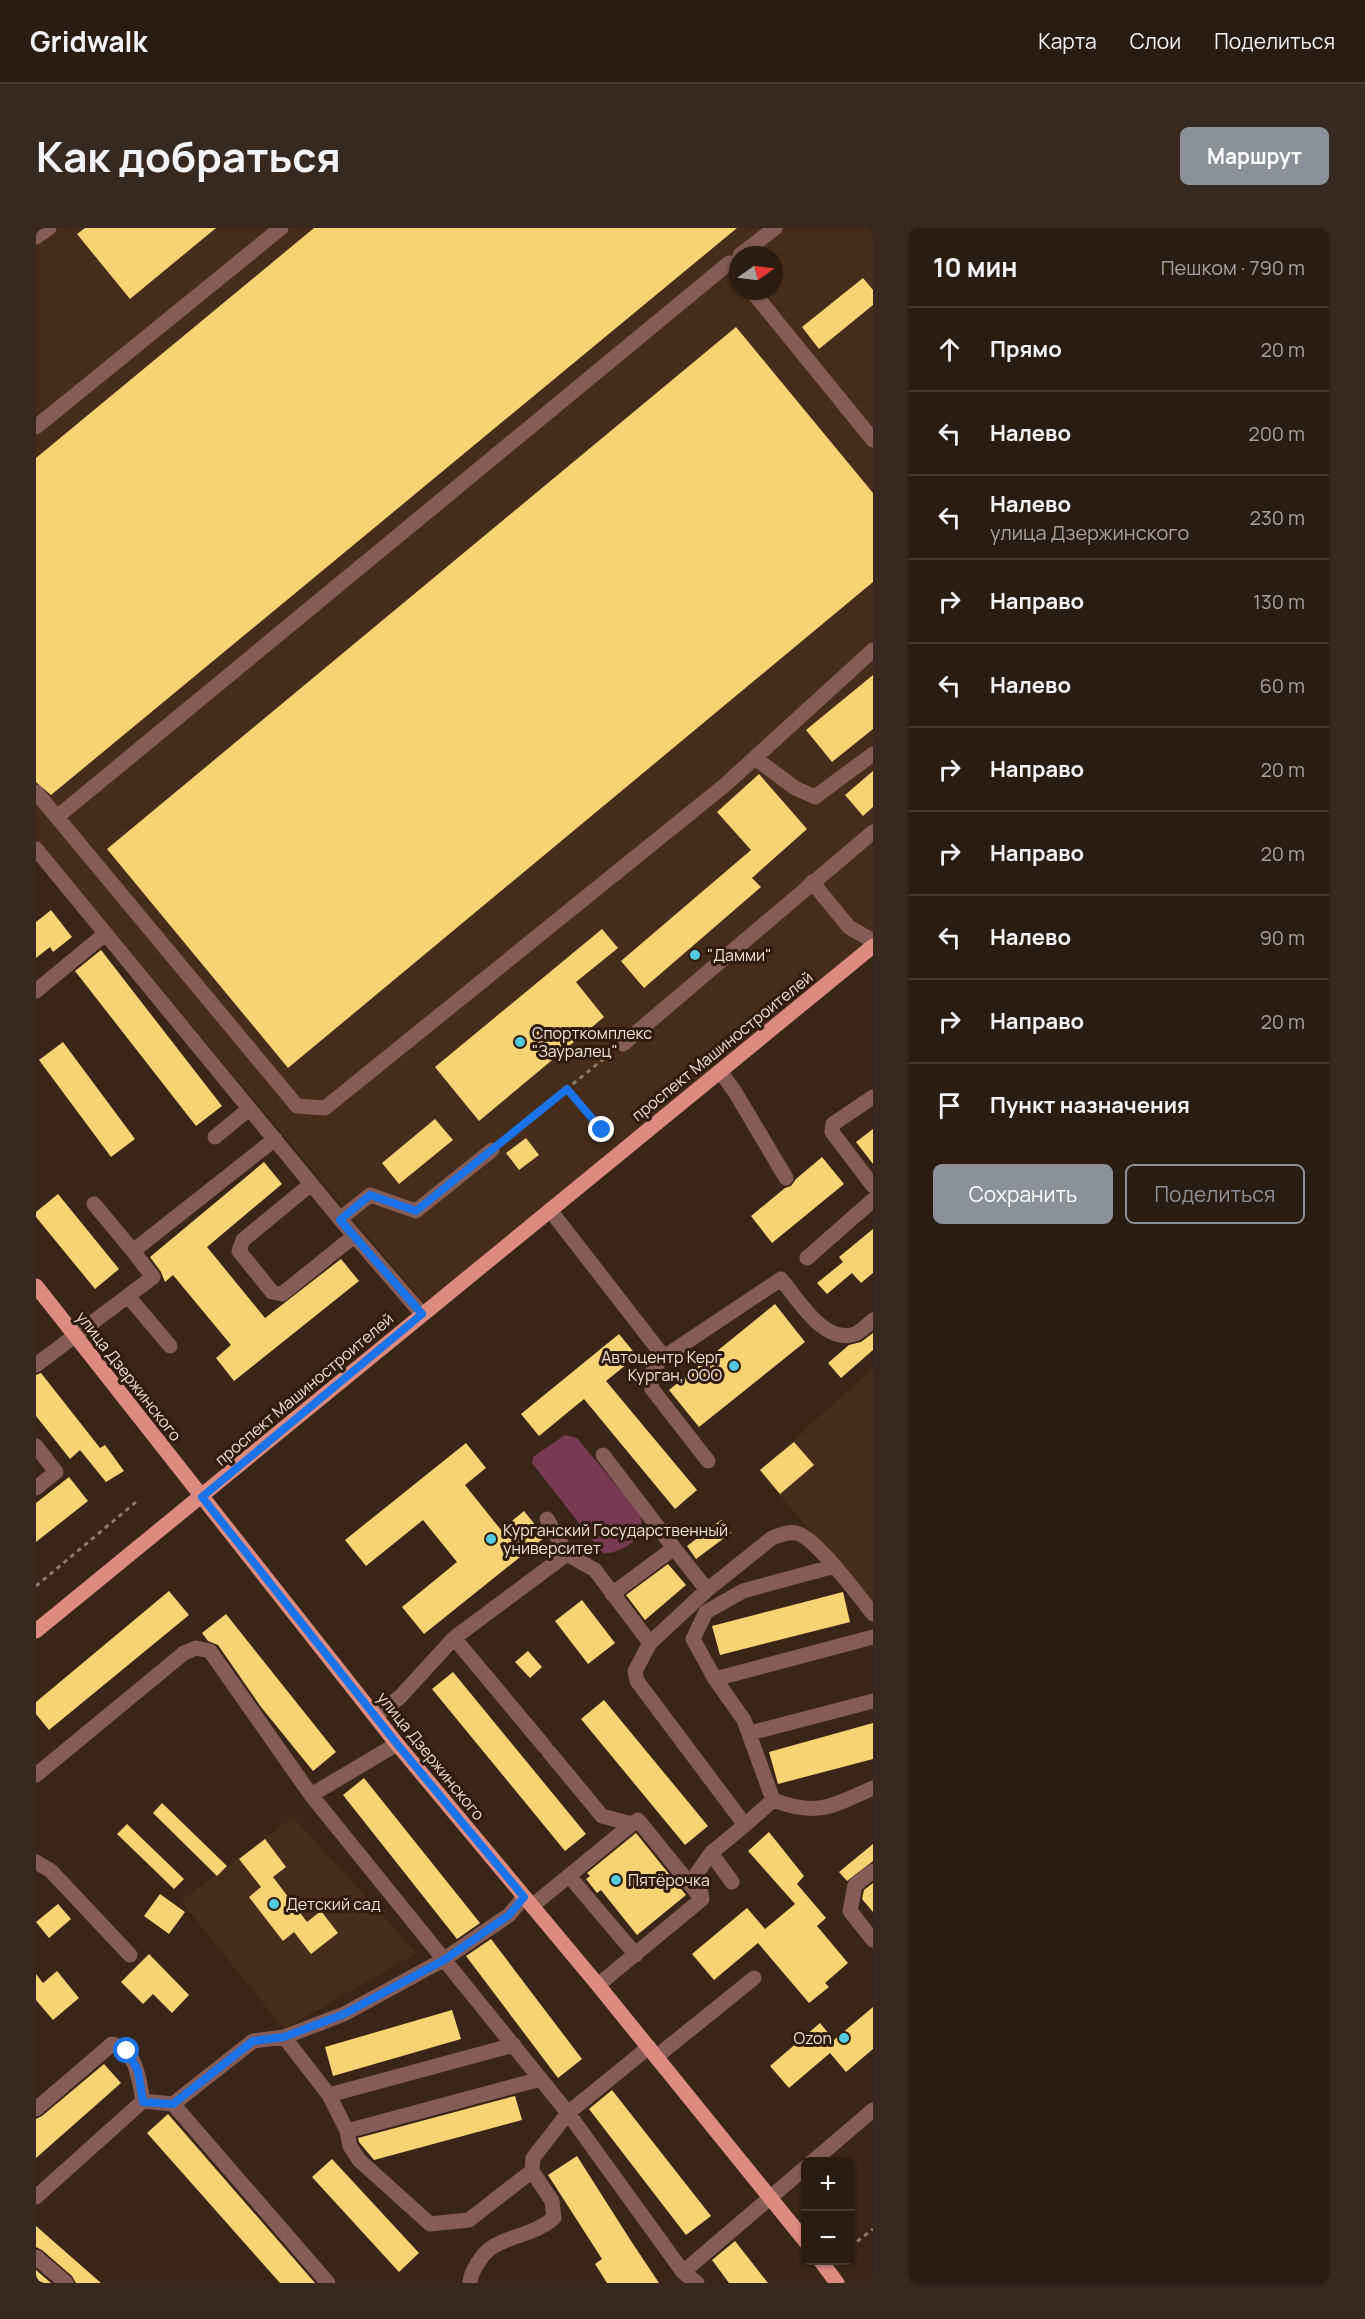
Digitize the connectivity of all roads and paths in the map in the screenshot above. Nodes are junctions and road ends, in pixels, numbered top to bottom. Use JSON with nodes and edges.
{"nodes":[{"id":1,"x":49,"y":228,"type":"edge"},
{"id":2,"x":281,"y":228,"type":"edge"},
{"id":3,"x":775,"y":228,"type":"edge"},
{"id":4,"x":36,"y":237,"type":"edge"},
{"id":5,"x":754,"y":246,"type":"edge"},
{"id":6,"x":729,"y":268,"type":"edge"},
{"id":7,"x":759,"y":300,"type":"edge"},
{"id":8,"x":36,"y":427,"type":"edge"},
{"id":9,"x":873,"y":440,"type":"edge"},
{"id":10,"x":873,"y":650,"type":"edge"},
{"id":11,"x":873,"y":754,"type":"edge"},
{"id":12,"x":755,"y":758,"type":"junction"},
{"id":13,"x":36,"y":792,"type":"edge"},
{"id":14,"x":57,"y":817,"type":"junction"},
{"id":15,"x":873,"y":832,"type":"edge"},
{"id":16,"x":36,"y":849,"type":"edge"},
{"id":17,"x":812,"y":882,"type":"junction"},
{"id":18,"x":105,"y":934,"type":"junction"},
{"id":19,"x":873,"y":940,"type":"edge"},
{"id":20,"x":873,"y":946,"type":"edge"},
{"id":21,"x":36,"y":991,"type":"edge"},
{"id":22,"x":623,"y":1044,"type":"joint"},
{"id":23,"x":720,"y":1071,"type":"junction"},
{"id":24,"x":567,"y":1089,"type":"junction"},
{"id":25,"x":873,"y":1097,"type":"edge"},
{"id":26,"x":249,"y":1109,"type":"junction"},
{"id":27,"x":602,"y":1130,"type":"dead end"},
{"id":28,"x":215,"y":1137,"type":"dead end"},
{"id":29,"x":275,"y":1139,"type":"junction"},
{"id":30,"x":492,"y":1150,"type":"joint"},
{"id":31,"x":786,"y":1178,"type":"dead end"},
{"id":32,"x":311,"y":1184,"type":"junction"},
{"id":33,"x":873,"y":1186,"type":"edge"},
{"id":34,"x":873,"y":1200,"type":"edge"},
{"id":35,"x":94,"y":1204,"type":"dead end"},
{"id":36,"x":550,"y":1210,"type":"junction"},
{"id":37,"x":340,"y":1220,"type":"junction"},
{"id":38,"x":354,"y":1236,"type":"junction"},
{"id":39,"x":133,"y":1251,"type":"junction"},
{"id":40,"x":807,"y":1258,"type":"dead end"},
{"id":41,"x":36,"y":1286,"type":"edge"},
{"id":42,"x":128,"y":1296,"type":"junction"},
{"id":43,"x":422,"y":1314,"type":"junction"},
{"id":44,"x":873,"y":1320,"type":"edge"},
{"id":45,"x":75,"y":1336,"type":"junction"},
{"id":46,"x":170,"y":1346,"type":"dead end"},
{"id":47,"x":664,"y":1357,"type":"junction"},
{"id":48,"x":36,"y":1365,"type":"edge"},
{"id":49,"x":36,"y":1446,"type":"edge"},
{"id":50,"x":603,"y":1455,"type":"dead end"},
{"id":51,"x":708,"y":1461,"type":"dead end"},
{"id":52,"x":36,"y":1488,"type":"edge"},
{"id":53,"x":202,"y":1497,"type":"junction"},
{"id":54,"x":136,"y":1502,"type":"dead end"},
{"id":55,"x":547,"y":1520,"type":"dead end"},
{"id":56,"x":674,"y":1548,"type":"junction"},
{"id":57,"x":567,"y":1554,"type":"junction"},
{"id":58,"x":835,"y":1566,"type":"junction"},
{"id":59,"x":36,"y":1586,"type":"edge"},
{"id":60,"x":707,"y":1590,"type":"junction"},
{"id":61,"x":612,"y":1594,"type":"junction"},
{"id":62,"x":873,"y":1614,"type":"edge"},
{"id":63,"x":36,"y":1631,"type":"edge"},
{"id":64,"x":873,"y":1637,"type":"edge"},
{"id":65,"x":454,"y":1638,"type":"junction"},
{"id":66,"x":650,"y":1643,"type":"junction"},
{"id":67,"x":715,"y":1679,"type":"junction"},
{"id":68,"x":873,"y":1701,"type":"edge"},
{"id":69,"x":376,"y":1716,"type":"junction"},
{"id":70,"x":750,"y":1733,"type":"junction"},
{"id":71,"x":397,"y":1744,"type":"junction"},
{"id":72,"x":36,"y":1775,"type":"edge"},
{"id":73,"x":873,"y":1788,"type":"edge"},
{"id":74,"x":311,"y":1795,"type":"junction"},
{"id":75,"x":773,"y":1800,"type":"junction"},
{"id":76,"x":632,"y":1824,"type":"junction"},
{"id":77,"x":745,"y":1825,"type":"junction"},
{"id":78,"x":711,"y":1853,"type":"junction"},
{"id":79,"x":36,"y":1862,"type":"edge"},
{"id":80,"x":873,"y":1871,"type":"edge"},
{"id":81,"x":569,"y":1876,"type":"junction"},
{"id":82,"x":732,"y":1882,"type":"dead end"},
{"id":83,"x":702,"y":1899,"type":"junction"},
{"id":84,"x":528,"y":1901,"type":"junction"},
{"id":85,"x":872,"y":1937,"type":"edge"},
{"id":86,"x":130,"y":1955,"type":"dead end"},
{"id":87,"x":636,"y":1955,"type":"junction"},
{"id":88,"x":444,"y":1960,"type":"junction"},
{"id":89,"x":754,"y":1978,"type":"dead end"},
{"id":90,"x":598,"y":1985,"type":"junction"},
{"id":91,"x":284,"y":2037,"type":"junction"},
{"id":92,"x":513,"y":2045,"type":"junction"},
{"id":93,"x":653,"y":2052,"type":"junction"},
{"id":94,"x":541,"y":2079,"type":"junction"},
{"id":95,"x":329,"y":2095,"type":"junction"},
{"id":96,"x":143,"y":2102,"type":"junction"},
{"id":97,"x":173,"y":2104,"type":"junction"},
{"id":98,"x":37,"y":2106,"type":"edge"},
{"id":99,"x":873,"y":2110,"type":"edge"},
{"id":100,"x":568,"y":2113,"type":"junction"},
{"id":101,"x":347,"y":2131,"type":"junction"},
{"id":102,"x":818,"y":2157,"type":"edge"},
{"id":103,"x":532,"y":2171,"type":"junction"},
{"id":104,"x":801,"y":2171,"type":"edge"},
{"id":105,"x":36,"y":2197,"type":"edge"},
{"id":106,"x":770,"y":2197,"type":"junction"},
{"id":107,"x":873,"y":2229,"type":"edge"},
{"id":108,"x":801,"y":2236,"type":"edge"},
{"id":109,"x":855,"y":2243,"type":"edge"},
{"id":110,"x":36,"y":2257,"type":"edge"},
{"id":111,"x":824,"y":2265,"type":"edge"},
{"id":112,"x":683,"y":2277,"type":"edge"},
{"id":113,"x":66,"y":2283,"type":"edge"},
{"id":114,"x":328,"y":2283,"type":"edge"},
{"id":115,"x":470,"y":2283,"type":"edge"},
{"id":116,"x":697,"y":2283,"type":"edge"},
{"id":117,"x":837,"y":2283,"type":"edge"}],
"edges":[{"from":1,"to":4,"type":"street"},
{"from":2,"to":8,"type":"street"},
{"from":3,"to":5,"type":"street"},
{"from":6,"to":14,"type":"street"},
{"from":7,"to":9,"type":"street"},
{"from":10,"to":12,"type":"street"},
{"from":11,"to":12,"type":"street"},
{"from":12,"to":14,"type":"street"},
{"from":13,"to":14,"type":"street"},
{"from":15,"to":17,"type":"street"},
{"from":16,"to":18,"type":"street"},
{"from":17,"to":19,"type":"street"},
{"from":17,"to":22,"type":"street"},
{"from":18,"to":21,"type":"street"},
{"from":18,"to":26,"type":"street"},
{"from":20,"to":23,"type":"main road","name":"проспект Машиностроителей"},
{"from":22,"to":24,"type":"path"},
{"from":23,"to":31,"type":"street"},
{"from":23,"to":36,"type":"main road","name":"проспект Машиностроителей"},
{"from":24,"to":27,"type":"path"},
{"from":24,"to":30,"type":"path"},
{"from":25,"to":33,"type":"street"},
{"from":26,"to":28,"type":"street"},
{"from":26,"to":29,"type":"street"},
{"from":29,"to":32,"type":"street"},
{"from":29,"to":39,"type":"street"},
{"from":30,"to":37,"type":"street"},
{"from":32,"to":37,"type":"street"},
{"from":32,"to":38,"type":"street"},
{"from":34,"to":40,"type":"street"},
{"from":35,"to":39,"type":"street"},
{"from":36,"to":43,"type":"main road","name":"проспект Машиностроителей"},
{"from":36,"to":47,"type":"street"},
{"from":37,"to":38,"type":"street"},
{"from":38,"to":43,"type":"street"},
{"from":39,"to":42,"type":"street"},
{"from":41,"to":45,"type":"main road","name":"улица Дзержинского"},
{"from":42,"to":45,"type":"street"},
{"from":42,"to":46,"type":"street"},
{"from":43,"to":53,"type":"main road","name":"проспект Машиностроителей"},
{"from":44,"to":47,"type":"street"},
{"from":45,"to":48,"type":"street"},
{"from":45,"to":53,"type":"main road","name":"улица Дзержинского"},
{"from":47,"to":51,"type":"street"},
{"from":49,"to":52,"type":"street"},
{"from":50,"to":56,"type":"street"},
{"from":53,"to":63,"type":"main road","name":"проспект Машиностроителей"},
{"from":53,"to":69,"type":"main road","name":"улица Дзержинского"},
{"from":54,"to":59,"type":"path"},
{"from":55,"to":57,"type":"street"},
{"from":56,"to":60,"type":"street"},
{"from":56,"to":61,"type":"street"},
{"from":57,"to":61,"type":"street"},
{"from":57,"to":65,"type":"street"},
{"from":58,"to":60,"type":"street"},
{"from":58,"to":62,"type":"street"},
{"from":58,"to":67,"type":"street"},
{"from":60,"to":66,"type":"street"},
{"from":61,"to":66,"type":"street"},
{"from":64,"to":67,"type":"street"},
{"from":65,"to":69,"type":"street"},
{"from":65,"to":76,"type":"street"},
{"from":66,"to":77,"type":"street"},
{"from":67,"to":70,"type":"street"},
{"from":68,"to":70,"type":"street"},
{"from":69,"to":71,"type":"main road","name":"улица Дзержинского"},
{"from":70,"to":75,"type":"street"},
{"from":71,"to":74,"type":"street"},
{"from":71,"to":84,"type":"main road","name":"улица Дзержинского"},
{"from":72,"to":74,"type":"street"},
{"from":73,"to":75,"type":"street"},
{"from":74,"to":88,"type":"street"},
{"from":75,"to":77,"type":"street"},
{"from":76,"to":81,"type":"street"},
{"from":76,"to":83,"type":"street"},
{"from":77,"to":78,"type":"street"},
{"from":78,"to":82,"type":"street"},
{"from":78,"to":83,"type":"street"},
{"from":79,"to":86,"type":"street"},
{"from":80,"to":85,"type":"street"},
{"from":81,"to":84,"type":"street"},
{"from":81,"to":87,"type":"street"},
{"from":83,"to":87,"type":"street"},
{"from":84,"to":88,"type":"street"},
{"from":84,"to":90,"type":"main road","name":"улица Дзержинского"},
{"from":87,"to":90,"type":"street"},
{"from":88,"to":91,"type":"street"},
{"from":88,"to":92,"type":"street"},
{"from":89,"to":93,"type":"street"},
{"from":90,"to":93,"type":"main road","name":"улица Дзержинского"},
{"from":91,"to":95,"type":"street"},
{"from":91,"to":97,"type":"street"},
{"from":92,"to":94,"type":"street"},
{"from":92,"to":95,"type":"street"},
{"from":93,"to":100,"type":"street"},
{"from":93,"to":106,"type":"main road","name":"улица Дзержинского"},
{"from":94,"to":100,"type":"street"},
{"from":94,"to":101,"type":"street"},
{"from":95,"to":101,"type":"street"},
{"from":96,"to":97,"type":"street"},
{"from":96,"to":98,"type":"street"},
{"from":96,"to":105,"type":"street"},
{"from":97,"to":114,"type":"street"},
{"from":99,"to":102,"type":"street"},
{"from":100,"to":103,"type":"street"},
{"from":100,"to":112,"type":"street"},
{"from":101,"to":103,"type":"street"},
{"from":103,"to":115,"type":"street"},
{"from":104,"to":106,"type":"street"},
{"from":106,"to":108,"type":"main road","name":"улица Дзержинского"},
{"from":106,"to":112,"type":"street"},
{"from":107,"to":109,"type":"path"},
{"from":110,"to":113,"type":"street"},
{"from":111,"to":117,"type":"main road"},
{"from":112,"to":116,"type":"street"}]}
